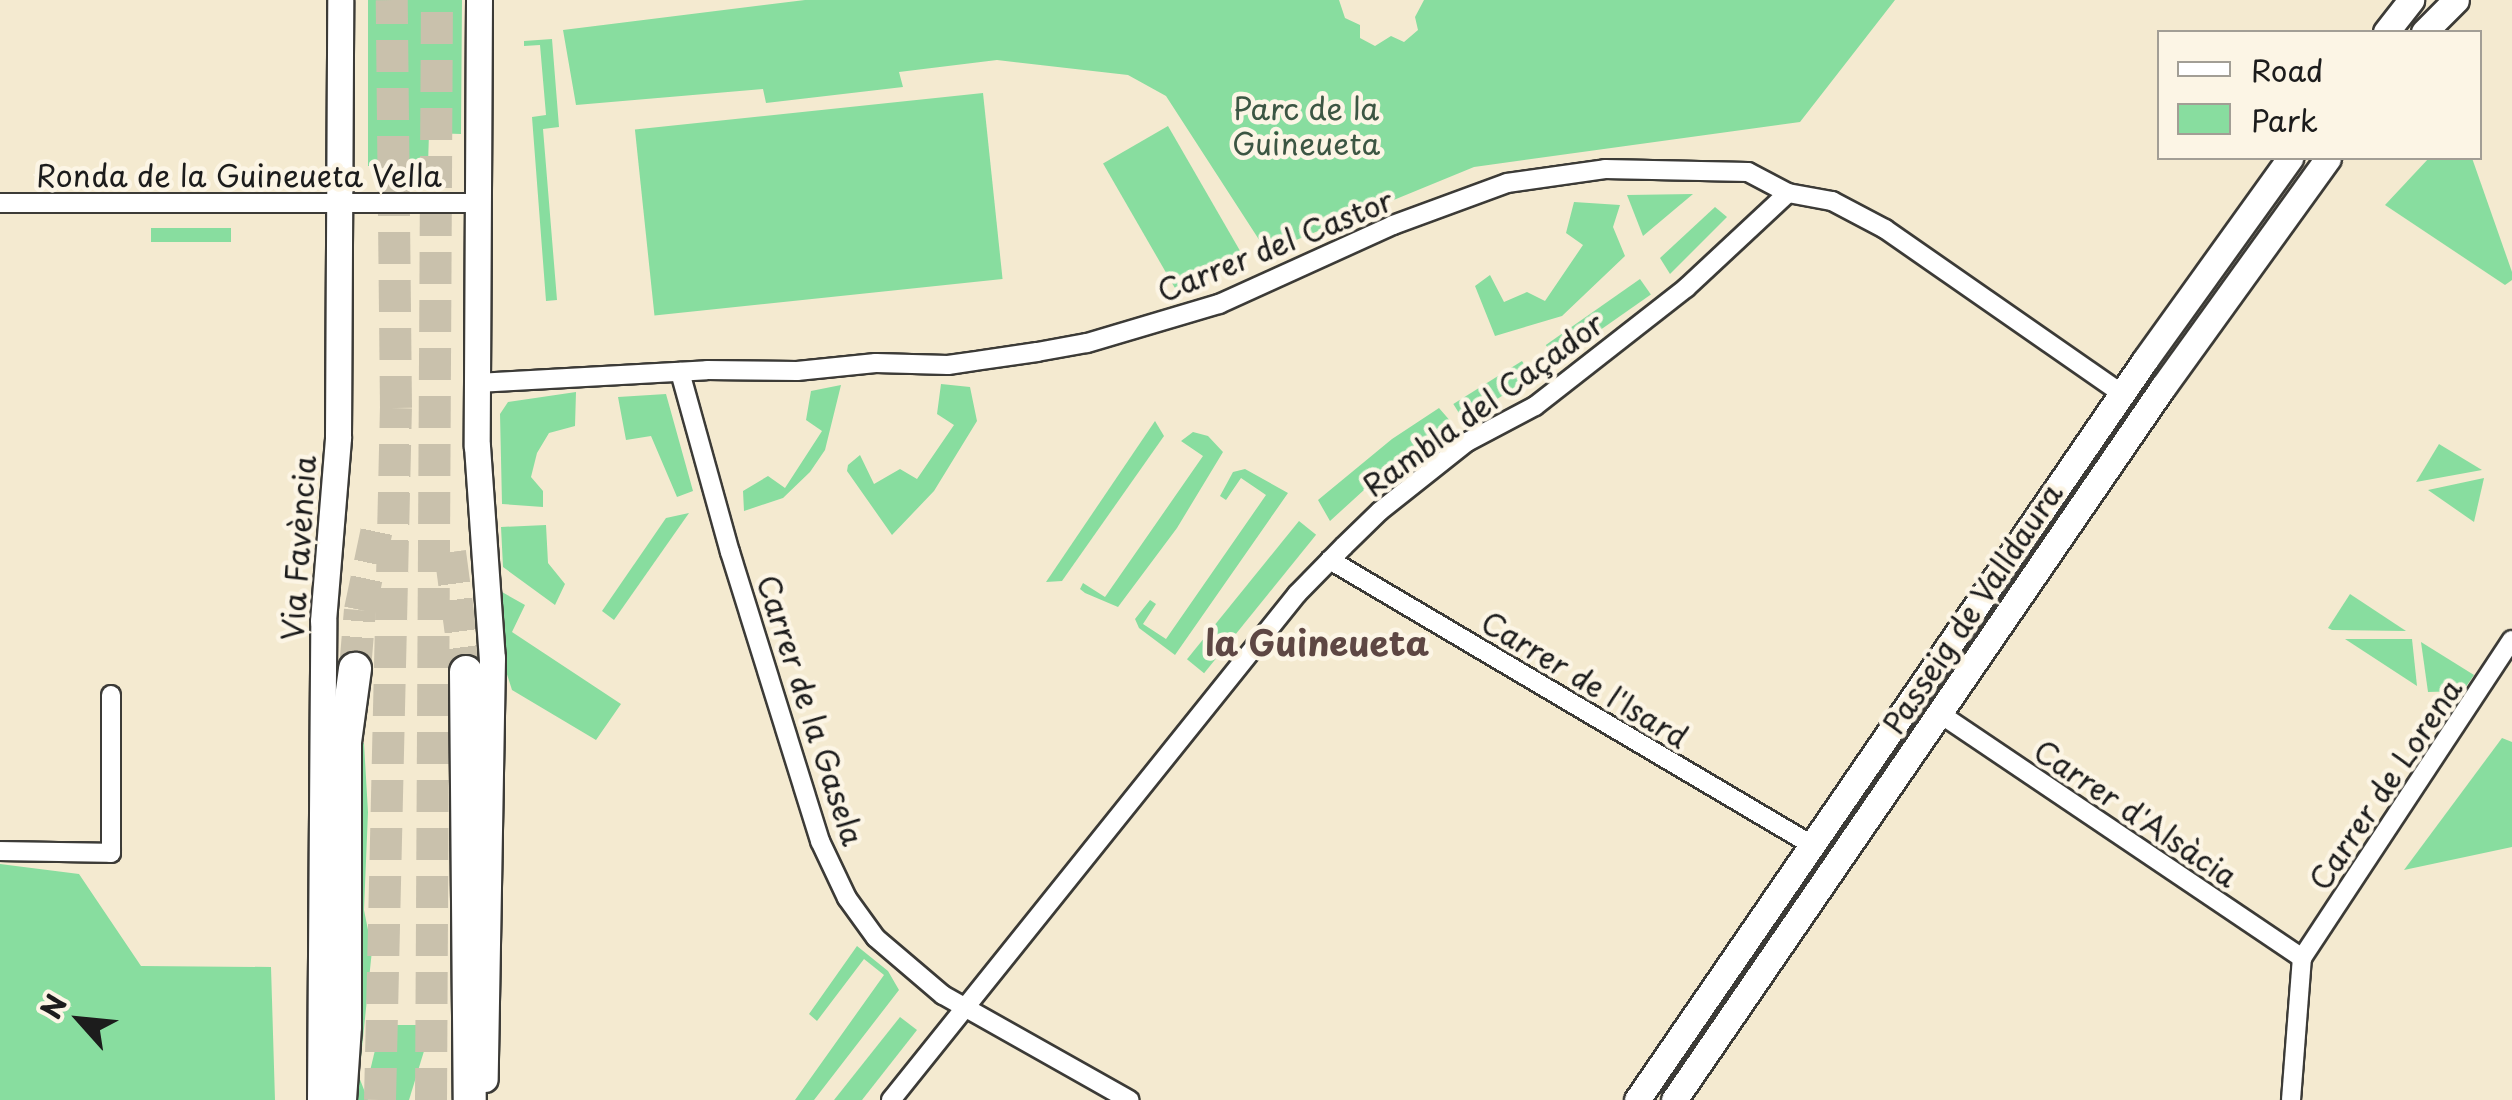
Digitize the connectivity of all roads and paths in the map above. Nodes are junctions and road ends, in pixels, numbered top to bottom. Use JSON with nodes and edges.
{"nodes":[{"id":1,"x":340,"y":0,"type":"edge"},
{"id":2,"x":478,"y":0,"type":"edge"},
{"id":3,"x":2411,"y":0,"type":"edge"},
{"id":4,"x":2456,"y":0,"type":"edge"},
{"id":5,"x":2388,"y":30,"type":"edge"},
{"id":6,"x":2426,"y":30,"type":"edge"},
{"id":7,"x":2289,"y":160,"type":"edge"},
{"id":8,"x":2327,"y":160,"type":"edge"},
{"id":9,"x":1788,"y":192,"type":"junction"},
{"id":10,"x":340,"y":202,"type":"junction"},
{"id":11,"x":478,"y":202,"type":"junction"},
{"id":12,"x":0,"y":203,"type":"edge"},
{"id":13,"x":680,"y":372,"type":"junction"},
{"id":14,"x":477,"y":383,"type":"junction"},
{"id":15,"x":2122,"y":394,"type":"junction"},
{"id":16,"x":2147,"y":410,"type":"junction"},
{"id":17,"x":1330,"y":560,"type":"junction"},
{"id":18,"x":2512,"y":640,"type":"edge"},
{"id":19,"x":355,"y":668,"type":"tunnel mouth"},
{"id":20,"x":466,"y":672,"type":"tunnel mouth"},
{"id":21,"x":111,"y":695,"type":"dead end"},
{"id":22,"x":1914,"y":696,"type":"junction"},
{"id":23,"x":1938,"y":713,"type":"junction"},
{"id":24,"x":1812,"y":844,"type":"junction"},
{"id":25,"x":0,"y":851,"type":"edge"},
{"id":26,"x":2302,"y":958,"type":"junction"},
{"id":27,"x":963,"y":1009,"type":"junction"},
{"id":28,"x":320,"y":1100,"type":"edge"},
{"id":29,"x":340,"y":1100,"type":"edge"},
{"id":30,"x":470,"y":1100,"type":"edge"},
{"id":31,"x":484,"y":1100,"type":"edge"},
{"id":32,"x":891,"y":1100,"type":"edge"},
{"id":33,"x":1130,"y":1100,"type":"edge"},
{"id":34,"x":1637,"y":1100,"type":"edge"},
{"id":35,"x":1674,"y":1100,"type":"edge"},
{"id":36,"x":2291,"y":1100,"type":"edge"}],
"edges":[{"from":1,"to":10,"type":"main road","name":"Via Favència"},
{"from":2,"to":11,"type":"main road"},
{"from":3,"to":5,"type":"main road"},
{"from":4,"to":6,"type":"main road"},
{"from":7,"to":15,"type":"main road","name":"Passeig de Valldaura"},
{"from":8,"to":16,"type":"main road","name":"Passeig de Valldaura"},
{"from":9,"to":13,"type":"street","name":"Carrer del Castor"},
{"from":9,"to":15,"type":"street","name":"Carrer del Castor"},
{"from":9,"to":17,"type":"street","name":"Rambla del Caçador"},
{"from":10,"to":11,"type":"street","name":"Ronda de la Guineueta Vella"},
{"from":10,"to":12,"type":"street","name":"Ronda de la Guineueta Vella"},
{"from":10,"to":28,"type":"main road","name":"Via Favència"},
{"from":11,"to":14,"type":"main road"},
{"from":13,"to":14,"type":"street","name":"Carrer del Castor"},
{"from":13,"to":27,"type":"street","name":"Carrer de la Gasela"},
{"from":14,"to":31,"type":"main road"},
{"from":15,"to":16,"type":"main road"},
{"from":15,"to":22,"type":"main road","name":"Passeig de Valldaura"},
{"from":16,"to":23,"type":"main road","name":"Passeig de Valldaura"},
{"from":17,"to":24,"type":"street","name":"Carrer de l'Isard"},
{"from":17,"to":27,"type":"street","name":"Rambla del Caçador"},
{"from":18,"to":26,"type":"street","name":"Carrer de Lorena"},
{"from":19,"to":29,"type":"highway"},
{"from":20,"to":30,"type":"highway"},
{"from":21,"to":25,"type":"street"},
{"from":22,"to":23,"type":"main road"},
{"from":22,"to":24,"type":"main road","name":"Passeig de Valldaura"},
{"from":23,"to":26,"type":"street","name":"Carrer d'Alsàcia"},
{"from":23,"to":35,"type":"main road","name":"Passeig de Valldaura"},
{"from":24,"to":34,"type":"main road","name":"Passeig de Valldaura"},
{"from":26,"to":36,"type":"street"},
{"from":27,"to":32,"type":"street","name":"Rambla del Caçador"},
{"from":27,"to":33,"type":"street","name":"Carrer de la Gasela"}]}
